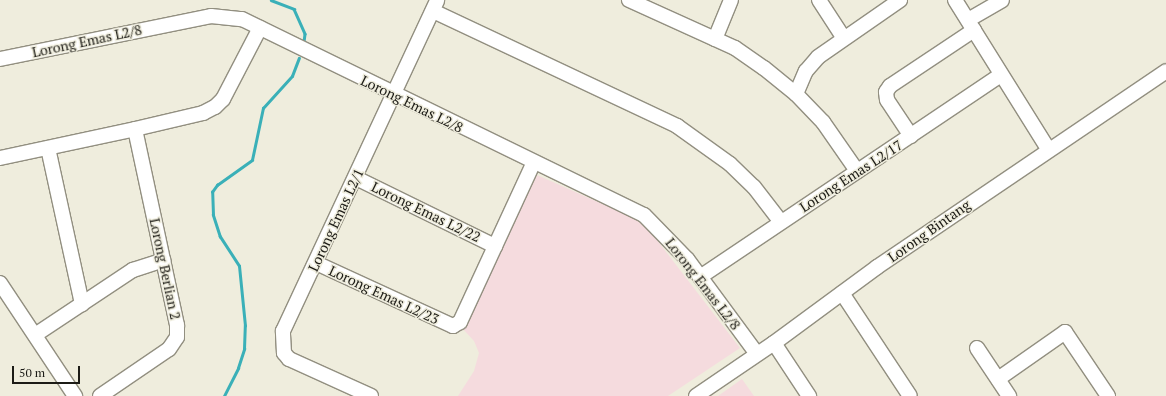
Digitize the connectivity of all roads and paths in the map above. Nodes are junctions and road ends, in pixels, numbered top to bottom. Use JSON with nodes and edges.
{"nodes":[{"id":1,"x":629,"y":0,"type":"edge"},
{"id":2,"x":731,"y":0,"type":"edge"},
{"id":3,"x":819,"y":0,"type":"edge"},
{"id":4,"x":900,"y":0,"type":"edge"},
{"id":5,"x":954,"y":0,"type":"edge"},
{"id":6,"x":1002,"y":0,"type":"edge"},
{"id":7,"x":435,"y":5,"type":"edge"},
{"id":8,"x":971,"y":25,"type":"junction"},
{"id":9,"x":260,"y":28,"type":"junction"},
{"id":10,"x":843,"y":37,"type":"junction"},
{"id":11,"x":716,"y":39,"type":"junction"},
{"id":12,"x":0,"y":59,"type":"edge"},
{"id":13,"x":1166,"y":71,"type":"edge"},
{"id":14,"x":1001,"y":75,"type":"junction"},
{"id":15,"x":796,"y":94,"type":"junction"},
{"id":16,"x":394,"y":96,"type":"junction"},
{"id":17,"x":135,"y":130,"type":"junction"},
{"id":18,"x":911,"y":136,"type":"junction"},
{"id":19,"x":48,"y":148,"type":"junction"},
{"id":20,"x":1048,"y":149,"type":"junction"},
{"id":21,"x":0,"y":158,"type":"edge"},
{"id":22,"x":534,"y":162,"type":"junction"},
{"id":23,"x":857,"y":171,"type":"junction"},
{"id":24,"x":356,"y":178,"type":"junction"},
{"id":25,"x":780,"y":222,"type":"junction"},
{"id":26,"x":495,"y":246,"type":"junction"},
{"id":27,"x":163,"y":260,"type":"junction"},
{"id":28,"x":316,"y":263,"type":"junction"},
{"id":29,"x":700,"y":277,"type":"junction"},
{"id":30,"x":1,"y":286,"type":"edge"},
{"id":31,"x":842,"y":293,"type":"junction"},
{"id":32,"x":82,"y":304,"type":"junction"},
{"id":33,"x":35,"y":335,"type":"junction"},
{"id":34,"x":774,"y":343,"type":"junction"},
{"id":35,"x":977,"y":348,"type":"dead end"},
{"id":36,"x":757,"y":354,"type":"junction"},
{"id":37,"x":998,"y":379,"type":"junction"},
{"id":38,"x":74,"y":396,"type":"edge"},
{"id":39,"x":100,"y":396,"type":"edge"},
{"id":40,"x":371,"y":396,"type":"edge"},
{"id":41,"x":696,"y":396,"type":"edge"},
{"id":42,"x":809,"y":396,"type":"edge"},
{"id":43,"x":910,"y":396,"type":"edge"},
{"id":44,"x":1009,"y":396,"type":"edge"},
{"id":45,"x":1108,"y":396,"type":"edge"}],
"edges":[{"from":1,"to":11,"type":"street"},
{"from":2,"to":11,"type":"street"},
{"from":3,"to":10,"type":"street"},
{"from":4,"to":10,"type":"street"},
{"from":5,"to":8,"type":"street"},
{"from":6,"to":8,"type":"street"},
{"from":7,"to":16,"type":"street","name":"Lorong Emas L2/1"},
{"from":7,"to":25,"type":"street"},
{"from":8,"to":14,"type":"street"},
{"from":8,"to":18,"type":"street"},
{"from":9,"to":12,"type":"street","name":"Lorong Emas L2/8"},
{"from":9,"to":16,"type":"street","name":"Lorong Emas L2/8"},
{"from":9,"to":17,"type":"street"},
{"from":10,"to":15,"type":"street"},
{"from":11,"to":15,"type":"street"},
{"from":13,"to":20,"type":"street","name":"Lorong Bintang"},
{"from":14,"to":18,"type":"street","name":"Lorong Emas L2/17"},
{"from":14,"to":20,"type":"street"},
{"from":15,"to":23,"type":"street"},
{"from":16,"to":22,"type":"street","name":"Lorong Emas L2/8"},
{"from":16,"to":24,"type":"street","name":"Lorong Emas L2/1"},
{"from":17,"to":19,"type":"street"},
{"from":17,"to":27,"type":"street","name":"Lorong Berlian 2"},
{"from":18,"to":23,"type":"street","name":"Lorong Emas L2/17"},
{"from":19,"to":21,"type":"street"},
{"from":19,"to":32,"type":"street"},
{"from":20,"to":31,"type":"street","name":"Lorong Bintang"},
{"from":22,"to":26,"type":"street"},
{"from":22,"to":29,"type":"street","name":"Lorong Emas L2/8"},
{"from":23,"to":25,"type":"street","name":"Lorong Emas L2/17"},
{"from":24,"to":26,"type":"street","name":"Lorong Emas L2/22"},
{"from":24,"to":28,"type":"street","name":"Lorong Emas L2/1"},
{"from":25,"to":29,"type":"street","name":"Lorong Emas L2/17"},
{"from":26,"to":28,"type":"street","name":"Lorong Emas L2/23"},
{"from":27,"to":32,"type":"street"},
{"from":27,"to":39,"type":"street","name":"Lorong Berlian 2"},
{"from":28,"to":40,"type":"street","name":"Lorong Emas L2/1"},
{"from":29,"to":36,"type":"street","name":"Lorong Emas L2/8"},
{"from":30,"to":33,"type":"street"},
{"from":31,"to":34,"type":"street","name":"Lorong Bintang"},
{"from":31,"to":43,"type":"street"},
{"from":32,"to":33,"type":"street"},
{"from":33,"to":38,"type":"street"},
{"from":34,"to":36,"type":"street","name":"Lorong Bintang"},
{"from":34,"to":42,"type":"street"},
{"from":35,"to":37,"type":"street"},
{"from":36,"to":41,"type":"street","name":"Lorong Bintang"},
{"from":37,"to":44,"type":"street"},
{"from":37,"to":45,"type":"street"}]}
